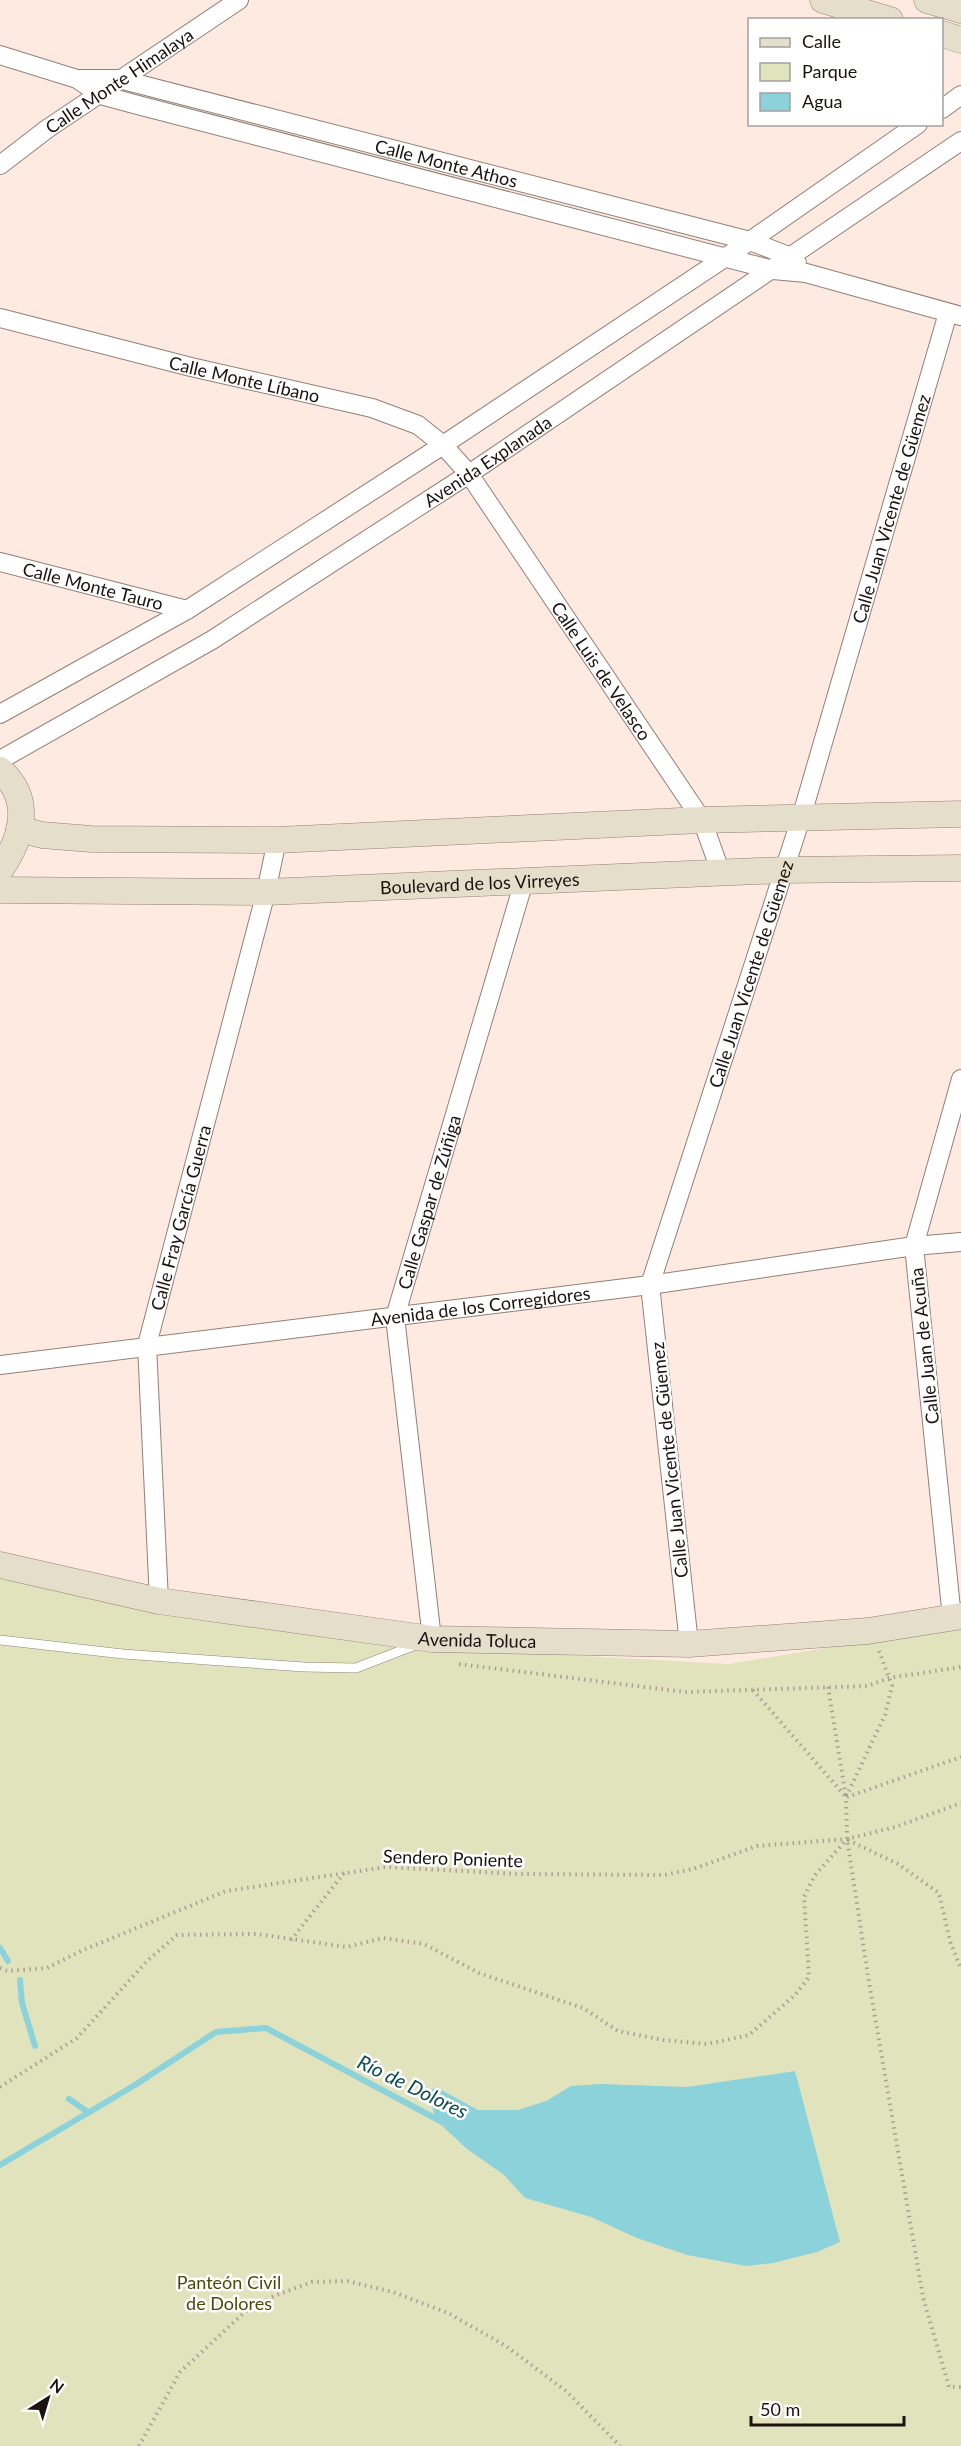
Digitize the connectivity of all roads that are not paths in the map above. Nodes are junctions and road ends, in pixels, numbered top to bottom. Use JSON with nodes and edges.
{"nodes":[{"id":1,"x":239,"y":0,"type":"edge"},
{"id":2,"x":823,"y":0,"type":"edge"},
{"id":3,"x":927,"y":0,"type":"edge"},
{"id":4,"x":961,"y":10,"type":"edge"},
{"id":5,"x":883,"y":18,"type":"edge"},
{"id":6,"x":943,"y":34,"type":"edge"},
{"id":7,"x":961,"y":40,"type":"edge"},
{"id":8,"x":0,"y":55,"type":"edge"},
{"id":9,"x":77,"y":79,"type":"junction"},
{"id":10,"x":119,"y":79,"type":"junction"},
{"id":11,"x":101,"y":95,"type":"junction"},
{"id":12,"x":961,"y":95,"type":"edge"},
{"id":13,"x":943,"y":107,"type":"edge"},
{"id":14,"x":915,"y":126,"type":"edge"},
{"id":15,"x":961,"y":141,"type":"edge"},
{"id":16,"x":0,"y":165,"type":"edge"},
{"id":17,"x":750,"y":241,"type":"junction"},
{"id":18,"x":724,"y":256,"type":"junction"},
{"id":19,"x":791,"y":257,"type":"junction"},
{"id":20,"x":772,"y":270,"type":"junction"},
{"id":21,"x":806,"y":273,"type":"junction"},
{"id":22,"x":954,"y":314,"type":"edge"},
{"id":23,"x":0,"y":318,"type":"edge"},
{"id":24,"x":443,"y":445,"type":"junction"},
{"id":25,"x":469,"y":474,"type":"junction"},
{"id":26,"x":0,"y":562,"type":"edge"},
{"id":27,"x":188,"y":610,"type":"junction"},
{"id":28,"x":0,"y":714,"type":"edge"},
{"id":29,"x":0,"y":760,"type":"edge"},
{"id":30,"x":0,"y":770,"type":"edge"},
{"id":31,"x":961,"y":814,"type":"edge"},
{"id":32,"x":801,"y":818,"type":"junction"},
{"id":33,"x":702,"y":820,"type":"junction"},
{"id":34,"x":20,"y":829,"type":"junction"},
{"id":35,"x":277,"y":840,"type":"junction"},
{"id":36,"x":961,"y":868,"type":"edge"},
{"id":37,"x":0,"y":870,"type":"edge"},
{"id":38,"x":783,"y":870,"type":"junction"},
{"id":39,"x":721,"y":873,"type":"junction"},
{"id":40,"x":524,"y":881,"type":"junction"},
{"id":41,"x":0,"y":890,"type":"edge"},
{"id":42,"x":266,"y":892,"type":"junction"},
{"id":43,"x":961,"y":1079,"type":"edge"},
{"id":44,"x":961,"y":1242,"type":"edge"},
{"id":45,"x":914,"y":1246,"type":"junction"},
{"id":46,"x":650,"y":1285,"type":"junction"},
{"id":47,"x":395,"y":1317,"type":"junction"},
{"id":48,"x":147,"y":1345,"type":"junction"},
{"id":49,"x":0,"y":1365,"type":"edge"},
{"id":50,"x":0,"y":1565,"type":"edge"},
{"id":51,"x":159,"y":1601,"type":"junction"},
{"id":52,"x":957,"y":1617,"type":"edge"},
{"id":53,"x":432,"y":1639,"type":"junction"},
{"id":54,"x":0,"y":1640,"type":"edge"},
{"id":55,"x":689,"y":1644,"type":"junction"}],
"edges":[{"from":1,"to":10,"type":"street","name":"Calle Monte Himalaya"},
{"from":2,"to":5,"type":"street"},
{"from":3,"to":4,"type":"street"},
{"from":6,"to":7,"type":"street"},
{"from":8,"to":9,"type":"street","name":"Calle Monte Athos"},
{"from":9,"to":10,"type":"street","name":"Calle Monte Athos"},
{"from":9,"to":11,"type":"street","name":"Calle Monte Athos"},
{"from":10,"to":11,"type":"street","name":"Calle Monte Himalaya"},
{"from":10,"to":17,"type":"street","name":"Calle Monte Athos"},
{"from":11,"to":16,"type":"street","name":"Calle Monte Himalaya"},
{"from":11,"to":18,"type":"street","name":"Calle Monte Athos"},
{"from":12,"to":13,"type":"street"},
{"from":14,"to":17,"type":"street","name":"Avenida Explanada"},
{"from":15,"to":19,"type":"street","name":"Avenida Explanada"},
{"from":17,"to":18,"type":"street","name":"Avenida Explanada"},
{"from":17,"to":19,"type":"street","name":"Calle Monte Athos"},
{"from":18,"to":20,"type":"street","name":"Calle Monte Athos"},
{"from":18,"to":24,"type":"street","name":"Avenida Explanada"},
{"from":19,"to":20,"type":"street","name":"Avenida Explanada"},
{"from":19,"to":21,"type":"street","name":"Calle Monte Athos"},
{"from":20,"to":21,"type":"street","name":"Calle Monte Athos"},
{"from":20,"to":25,"type":"street","name":"Avenida Explanada"},
{"from":21,"to":22,"type":"street","name":"Calle Monte Athos"},
{"from":22,"to":32,"type":"street","name":"Calle Juan Vicente de Güemez"},
{"from":23,"to":24,"type":"street","name":"Calle Monte Líbano"},
{"from":24,"to":25,"type":"street","name":"Calle Monte Líbano"},
{"from":24,"to":27,"type":"street","name":"Avenida Explanada"},
{"from":25,"to":29,"type":"street","name":"Avenida Explanada"},
{"from":25,"to":33,"type":"street","name":"Calle Luis de Velasco"},
{"from":26,"to":27,"type":"street","name":"Calle Monte Tauro"},
{"from":27,"to":28,"type":"street","name":"Avenida Explanada"},
{"from":30,"to":34,"type":"street"},
{"from":31,"to":32,"type":"street"},
{"from":32,"to":33,"type":"street"},
{"from":32,"to":38,"type":"street","name":"Calle Juan Vicente de Güemez"},
{"from":33,"to":35,"type":"street"},
{"from":33,"to":39,"type":"street","name":"Calle Luis de Velasco"},
{"from":34,"to":35,"type":"street"},
{"from":34,"to":37,"type":"street"},
{"from":35,"to":42,"type":"street","name":"Calle Fray García Guerra"},
{"from":36,"to":38,"type":"street","name":"Boulevard de los Virreyes"},
{"from":38,"to":39,"type":"street","name":"Boulevard de los Virreyes"},
{"from":38,"to":46,"type":"street","name":"Calle Juan Vicente de Güemez"},
{"from":39,"to":40,"type":"street","name":"Boulevard de los Virreyes"},
{"from":40,"to":42,"type":"street","name":"Boulevard de los Virreyes"},
{"from":40,"to":47,"type":"street","name":"Calle Gaspar de Zúñiga"},
{"from":41,"to":42,"type":"street","name":"Boulevard de los Virreyes"},
{"from":42,"to":48,"type":"street","name":"Calle Fray García Guerra"},
{"from":43,"to":45,"type":"street","name":"Calle Juan de Acuña"},
{"from":44,"to":45,"type":"street","name":"Avenida de los Corregidores"},
{"from":45,"to":46,"type":"street","name":"Avenida de los Corregidores"},
{"from":45,"to":52,"type":"street","name":"Calle Juan de Acuña"},
{"from":46,"to":47,"type":"street","name":"Avenida de los Corregidores"},
{"from":46,"to":55,"type":"street","name":"Calle Juan Vicente de Güemez"},
{"from":47,"to":48,"type":"street","name":"Avenida de los Corregidores"},
{"from":47,"to":53,"type":"street","name":"Calle Gaspar de Zúñiga"},
{"from":48,"to":49,"type":"street","name":"Avenida de los Corregidores"},
{"from":48,"to":51,"type":"street","name":"Calle Fray García Guerra"},
{"from":50,"to":51,"type":"street","name":"Avenida Toluca"},
{"from":51,"to":53,"type":"street","name":"Avenida Toluca"},
{"from":52,"to":55,"type":"street","name":"Avenida Toluca"},
{"from":53,"to":54,"type":"lane"},
{"from":53,"to":55,"type":"street","name":"Avenida Toluca"}]}
